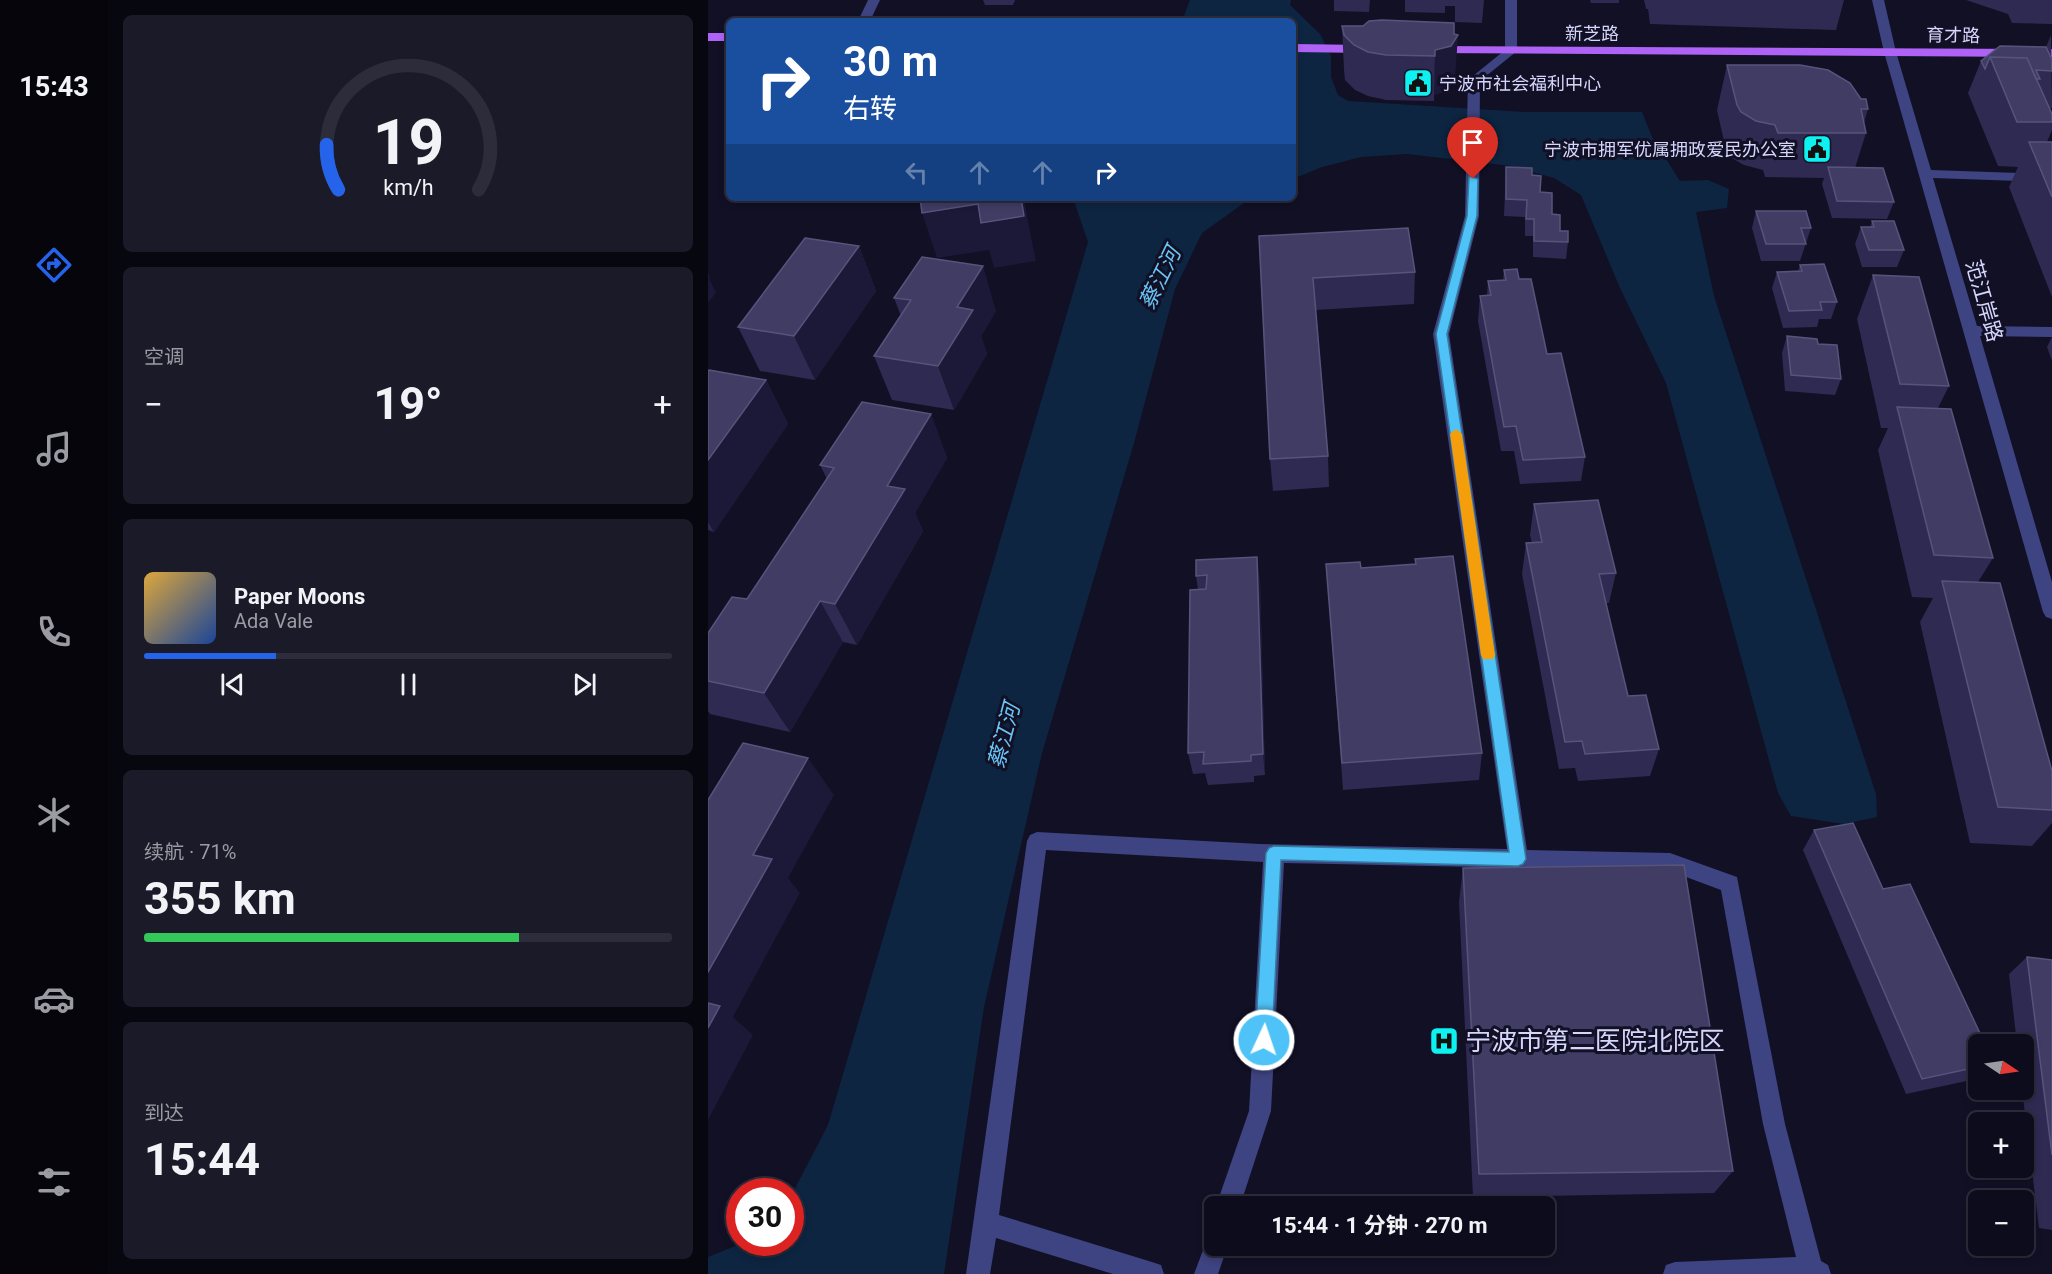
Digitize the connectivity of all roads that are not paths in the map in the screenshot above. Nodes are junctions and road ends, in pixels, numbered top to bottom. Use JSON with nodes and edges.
{"nodes":[{"id":1,"x":874,"y":0,"type":"edge"},
{"id":2,"x":1511,"y":0,"type":"edge"},
{"id":3,"x":1878,"y":0,"type":"edge"},
{"id":4,"x":865,"y":18,"type":"edge"},
{"id":5,"x":708,"y":37,"type":"edge"},
{"id":6,"x":726,"y":37,"type":"edge"},
{"id":7,"x":1296,"y":48,"type":"edge"},
{"id":8,"x":1380,"y":50,"type":"edge"},
{"id":9,"x":1415,"y":50,"type":"edge"},
{"id":10,"x":1511,"y":51,"type":"junction"},
{"id":11,"x":1890,"y":52,"type":"junction"},
{"id":12,"x":2052,"y":53,"type":"edge"},
{"id":13,"x":1925,"y":174,"type":"junction"},
{"id":14,"x":2052,"y":178,"type":"edge"},
{"id":15,"x":1971,"y":331,"type":"junction"},
{"id":16,"x":2052,"y":332,"type":"edge"},
{"id":17,"x":2052,"y":612,"type":"edge"},
{"id":18,"x":1274,"y":853,"type":"junction"},
{"id":19,"x":1518,"y":859,"type":"junction"},
{"id":20,"x":1231,"y":1196,"type":"edge"},
{"id":21,"x":986,"y":1223,"type":"junction"},
{"id":22,"x":1212,"y":1256,"type":"edge"},
{"id":23,"x":1815,"y":1272,"type":"edge"},
{"id":24,"x":978,"y":1274,"type":"edge"},
{"id":25,"x":1152,"y":1274,"type":"edge"},
{"id":26,"x":1206,"y":1274,"type":"edge"},
{"id":27,"x":1675,"y":1274,"type":"edge"}],
"edges":[{"from":1,"to":4,"type":"street"},
{"from":2,"to":10,"type":"street"},
{"from":3,"to":11,"type":"street","name":"范江岸路"},
{"from":5,"to":6,"type":"main road"},
{"from":7,"to":8,"type":"main road"},
{"from":9,"to":10,"type":"main road","name":"新芝路"},
{"from":10,"to":11,"type":"main road","name":"新芝路"},
{"from":10,"to":19,"type":"street"},
{"from":11,"to":12,"type":"main road","name":"育才路"},
{"from":11,"to":13,"type":"street","name":"范江岸路"},
{"from":13,"to":14,"type":"street"},
{"from":13,"to":15,"type":"street","name":"范江岸路"},
{"from":15,"to":16,"type":"street"},
{"from":15,"to":17,"type":"street","name":"范江岸路"},
{"from":18,"to":19,"type":"street"},
{"from":18,"to":20,"type":"street"},
{"from":18,"to":21,"type":"street"},
{"from":19,"to":23,"type":"street"},
{"from":21,"to":24,"type":"street"},
{"from":21,"to":25,"type":"street"},
{"from":22,"to":26,"type":"street"},
{"from":23,"to":27,"type":"street"}]}
